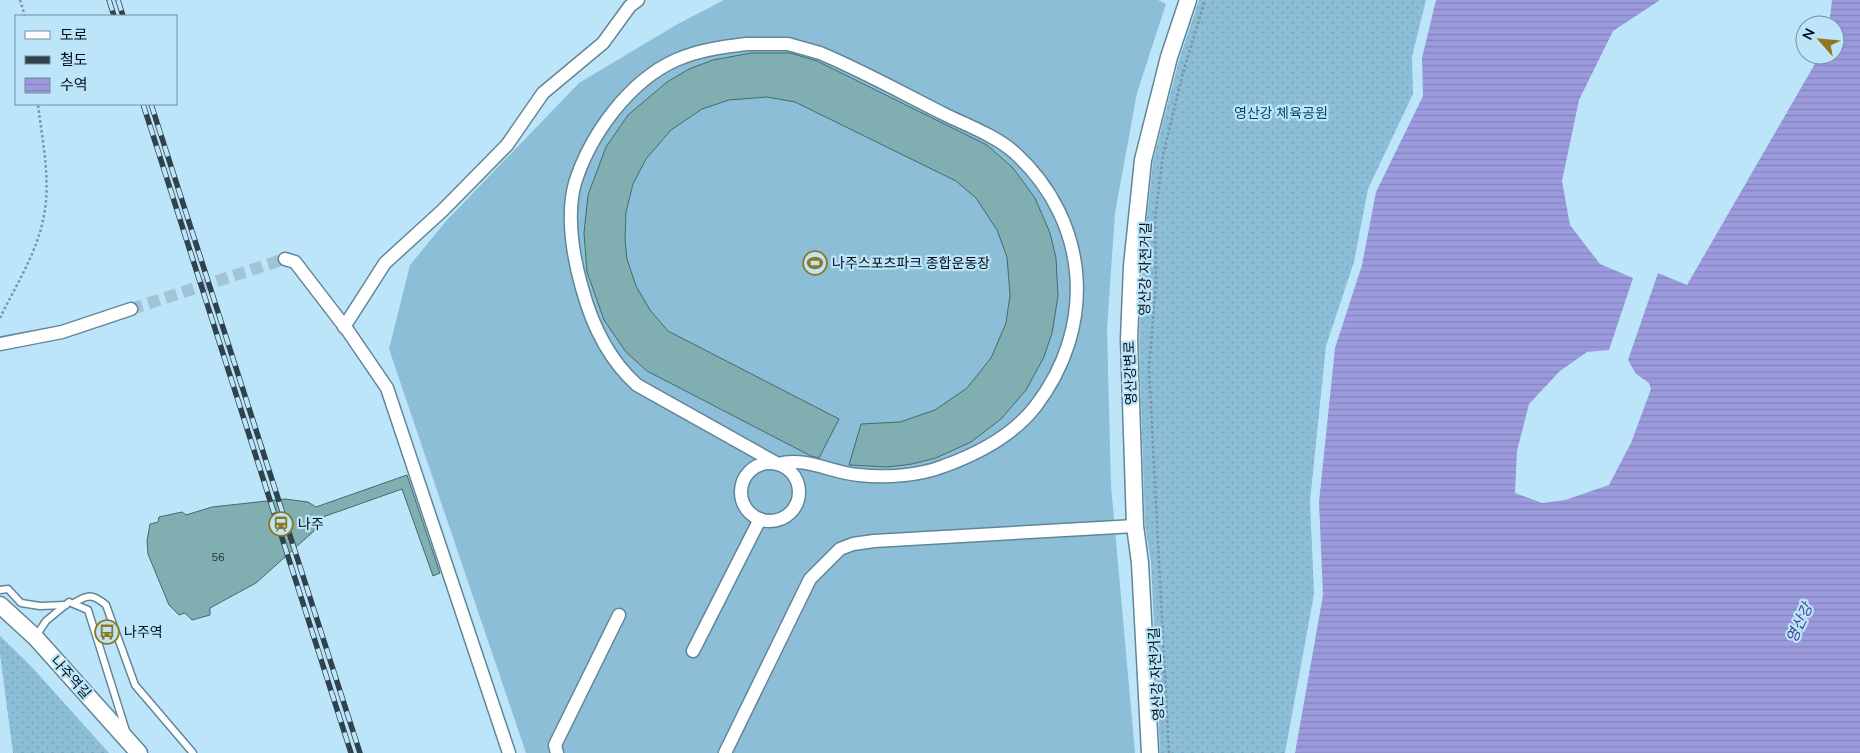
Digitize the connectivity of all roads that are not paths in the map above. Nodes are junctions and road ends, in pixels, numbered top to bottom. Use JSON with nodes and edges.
{"nodes":[{"id":1,"x":1188,"y":0,"type":"edge"},
{"id":2,"x":632,"y":2,"type":"edge"},
{"id":3,"x":285,"y":259,"type":"dead end"},
{"id":4,"x":131,"y":310,"type":"tunnel mouth"},
{"id":5,"x":344,"y":327,"type":"junction"},
{"id":6,"x":0,"y":344,"type":"edge"},
{"id":7,"x":778,"y":464,"type":"junction"},
{"id":8,"x":760,"y":520,"type":"junction"},
{"id":9,"x":1135,"y":526,"type":"junction"},
{"id":10,"x":0,"y":590,"type":"edge"},
{"id":11,"x":74,"y":603,"type":"junction"},
{"id":12,"x":0,"y":605,"type":"edge"},
{"id":13,"x":66,"y":605,"type":"junction"},
{"id":14,"x":620,"y":615,"type":"dead end"},
{"id":15,"x":35,"y":637,"type":"junction"},
{"id":16,"x":692,"y":652,"type":"dead end"},
{"id":17,"x":134,"y":747,"type":"edge"},
{"id":18,"x":193,"y":753,"type":"edge"},
{"id":19,"x":509,"y":753,"type":"edge"},
{"id":20,"x":558,"y":753,"type":"edge"},
{"id":21,"x":724,"y":753,"type":"edge"},
{"id":22,"x":1150,"y":753,"type":"edge"}],
"edges":[{"from":1,"to":9,"type":"street","name":"영산강변로"},
{"from":2,"to":5,"type":"street"},
{"from":3,"to":5,"type":"street"},
{"from":4,"to":6,"type":"street"},
{"from":5,"to":19,"type":"street"},
{"from":7,"to":7,"type":"street"},
{"from":7,"to":8,"type":"street"},
{"from":7,"to":8,"type":"street"},
{"from":8,"to":16,"type":"street"},
{"from":9,"to":21,"type":"street"},
{"from":9,"to":22,"type":"street","name":"영산강변로"},
{"from":10,"to":13,"type":"lane"},
{"from":11,"to":13,"type":"lane"},
{"from":11,"to":17,"type":"lane"},
{"from":11,"to":18,"type":"lane"},
{"from":12,"to":15,"type":"street","name":"나주역길"},
{"from":13,"to":15,"type":"lane"},
{"from":14,"to":20,"type":"street"},
{"from":15,"to":17,"type":"street","name":"나주역길"}]}
